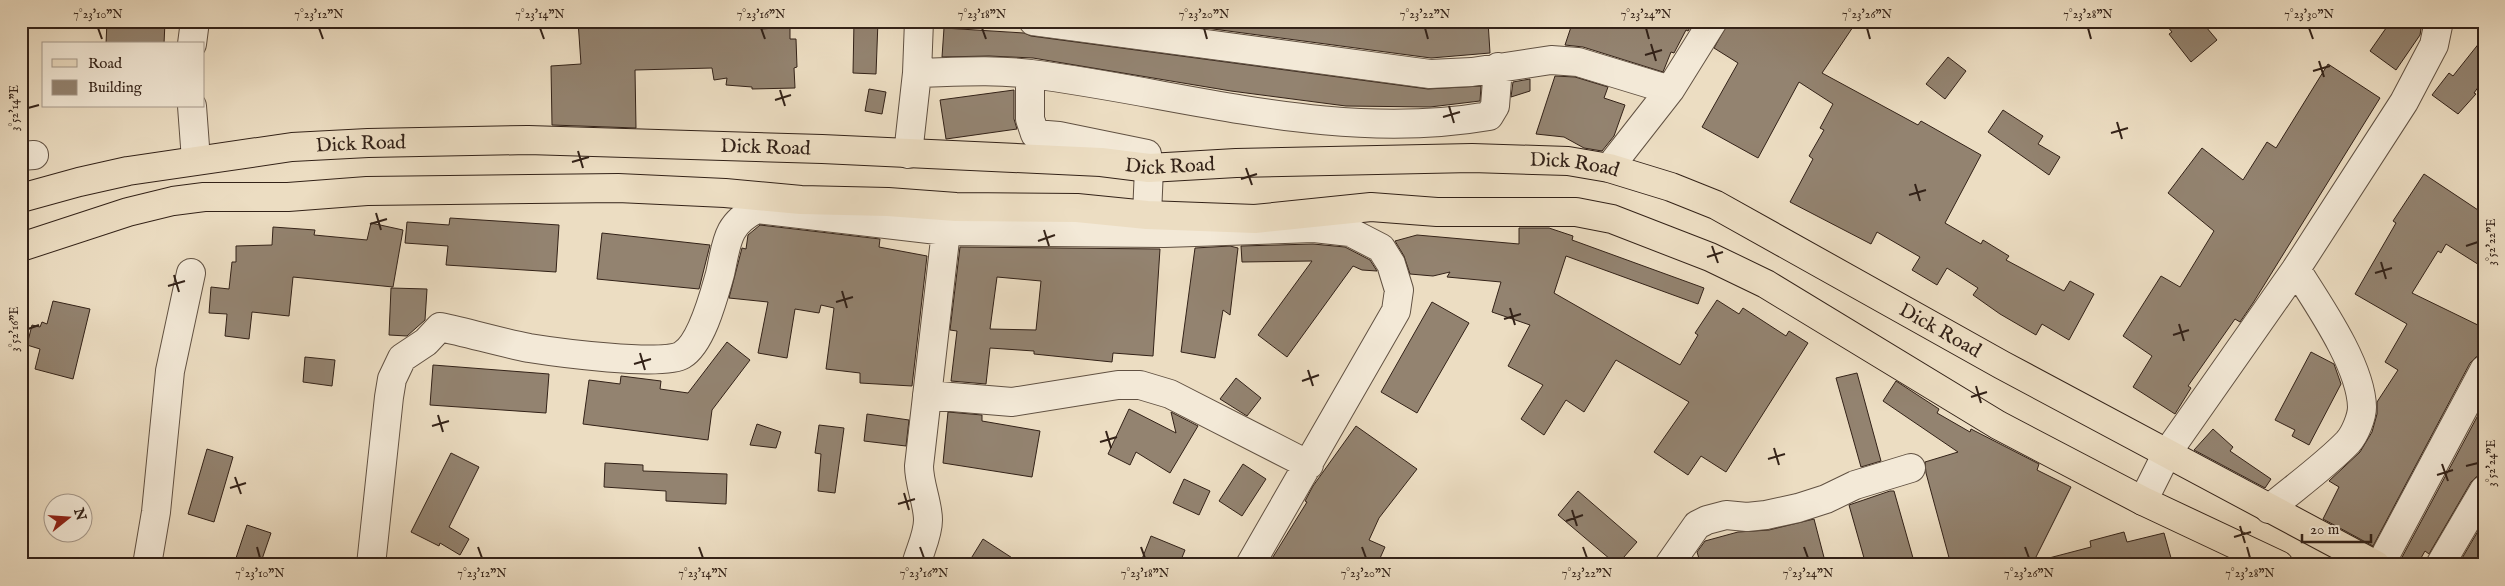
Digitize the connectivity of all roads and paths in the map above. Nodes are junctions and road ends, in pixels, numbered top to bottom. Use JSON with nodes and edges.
{"nodes":[{"id":1,"x":195,"y":21,"type":"edge"},
{"id":2,"x":1033,"y":21,"type":"edge"},
{"id":3,"x":1713,"y":21,"type":"edge"},
{"id":4,"x":2439,"y":21,"type":"edge"},
{"id":5,"x":925,"y":22,"type":"edge"},
{"id":6,"x":192,"y":42,"type":"edge"},
{"id":7,"x":1498,"y":67,"type":"junction"},
{"id":8,"x":917,"y":73,"type":"junction"},
{"id":9,"x":1030,"y":74,"type":"junction"},
{"id":10,"x":1670,"y":90,"type":"junction"},
{"id":11,"x":192,"y":108,"type":"edge"},
{"id":12,"x":908,"y":154,"type":"junction"},
{"id":13,"x":196,"y":160,"type":"junction"},
{"id":14,"x":1149,"y":168,"type":"junction"},
{"id":15,"x":1609,"y":168,"type":"junction"},
{"id":16,"x":21,"y":198,"type":"edge"},
{"id":17,"x":1147,"y":215,"type":"junction"},
{"id":18,"x":946,"y":231,"type":"junction"},
{"id":19,"x":21,"y":247,"type":"edge"},
{"id":20,"x":2296,"y":269,"type":"junction"},
{"id":21,"x":191,"y":273,"type":"dead end"},
{"id":22,"x":2484,"y":370,"type":"edge"},
{"id":23,"x":927,"y":394,"type":"junction"},
{"id":24,"x":2167,"y":454,"type":"junction"},
{"id":25,"x":1309,"y":466,"type":"junction"},
{"id":26,"x":1911,"y":468,"type":"dead end"},
{"id":27,"x":2484,"y":490,"type":"edge"},
{"id":28,"x":2143,"y":501,"type":"junction"},
{"id":29,"x":2269,"y":509,"type":"junction"},
{"id":30,"x":147,"y":565,"type":"edge"},
{"id":31,"x":371,"y":565,"type":"edge"},
{"id":32,"x":916,"y":565,"type":"edge"},
{"id":33,"x":1250,"y":565,"type":"edge"},
{"id":34,"x":1669,"y":565,"type":"edge"},
{"id":35,"x":2279,"y":565,"type":"edge"},
{"id":36,"x":2376,"y":565,"type":"edge"},
{"id":37,"x":2380,"y":565,"type":"edge"},
{"id":38,"x":2440,"y":565,"type":"edge"}],
"edges":[{"from":1,"to":6,"type":"street"},
{"from":2,"to":7,"type":"street"},
{"from":3,"to":10,"type":"street"},
{"from":4,"to":20,"type":"street"},
{"from":5,"to":8,"type":"street"},
{"from":7,"to":9,"type":"street"},
{"from":7,"to":10,"type":"street"},
{"from":8,"to":9,"type":"street"},
{"from":8,"to":12,"type":"street"},
{"from":9,"to":14,"type":"street"},
{"from":10,"to":15,"type":"street"},
{"from":11,"to":13,"type":"street"},
{"from":12,"to":13,"type":"main road","name":"Dick Road"},
{"from":12,"to":14,"type":"main road","name":"Dick Road"},
{"from":13,"to":16,"type":"main road","name":"Dick Road"},
{"from":14,"to":15,"type":"main road","name":"Dick Road"},
{"from":14,"to":17,"type":"street"},
{"from":15,"to":24,"type":"main road","name":"Dick Road"},
{"from":17,"to":19,"type":"main road"},
{"from":17,"to":28,"type":"main road"},
{"from":18,"to":23,"type":"street"},
{"from":18,"to":25,"type":"street"},
{"from":18,"to":31,"type":"street"},
{"from":20,"to":24,"type":"street"},
{"from":20,"to":29,"type":"street"},
{"from":21,"to":30,"type":"street"},
{"from":22,"to":37,"type":"street"},
{"from":23,"to":25,"type":"street"},
{"from":23,"to":32,"type":"street"},
{"from":24,"to":28,"type":"street"},
{"from":24,"to":29,"type":"main road","name":"Dick Road"},
{"from":25,"to":33,"type":"street"},
{"from":26,"to":34,"type":"street"},
{"from":27,"to":38,"type":"street"},
{"from":28,"to":35,"type":"main road"},
{"from":29,"to":36,"type":"main road","name":"Dick Road"}]}
